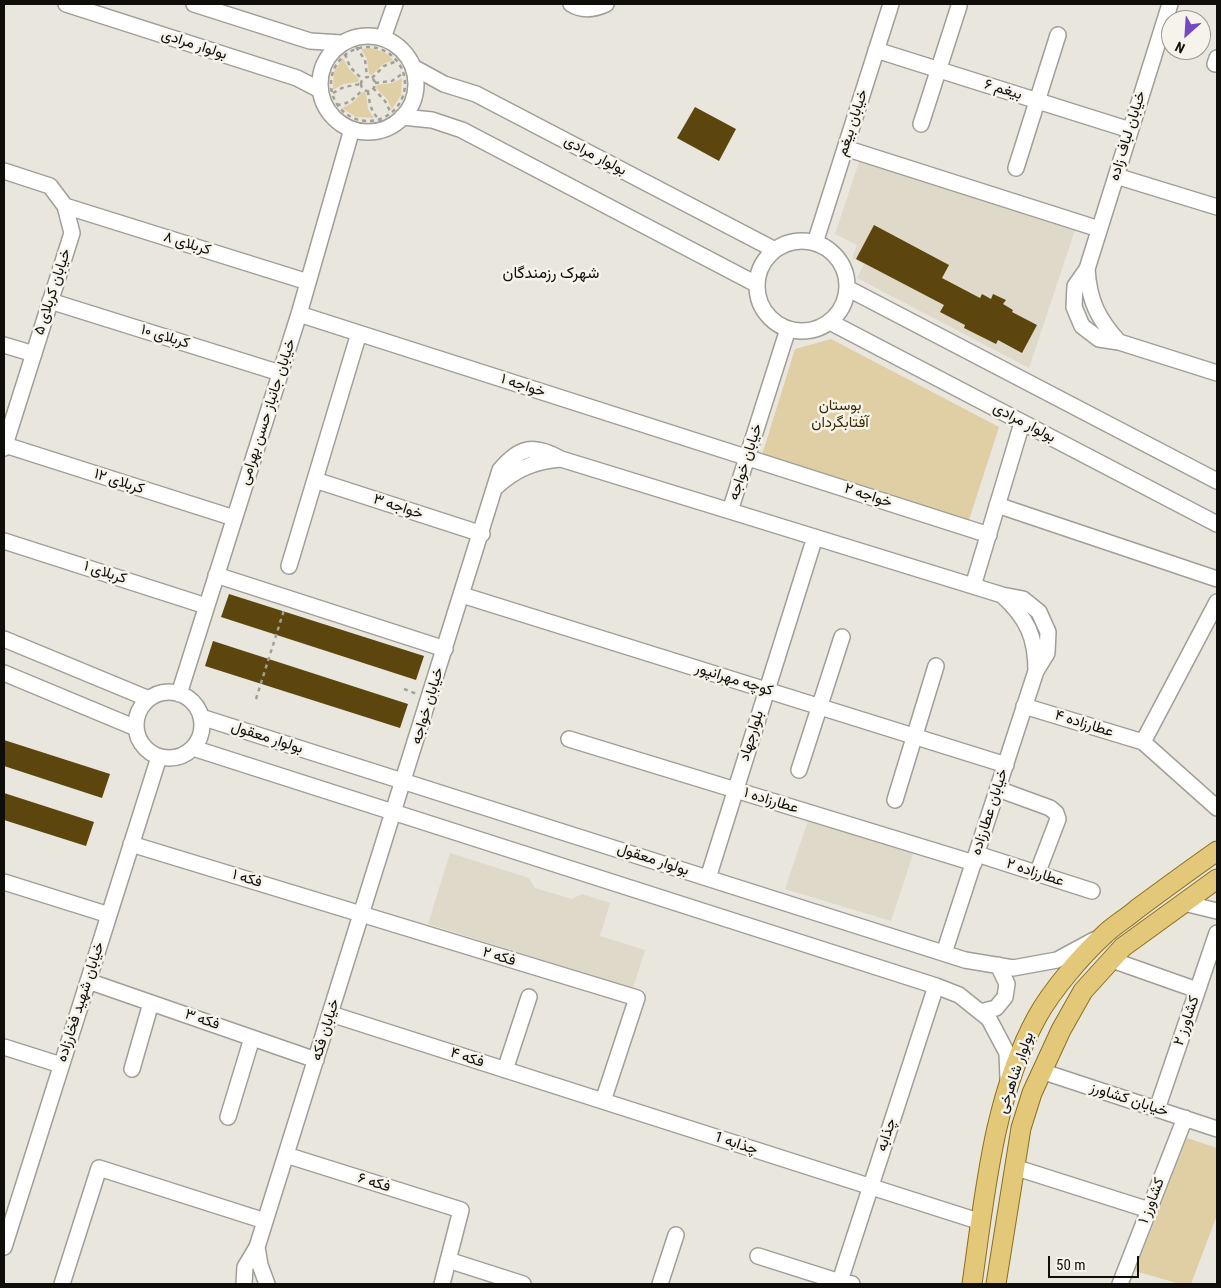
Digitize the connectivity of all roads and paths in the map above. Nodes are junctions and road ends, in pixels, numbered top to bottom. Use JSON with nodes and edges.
{"nodes":[{"id":1,"x":66,"y":4,"type":"edge"},
{"id":2,"x":194,"y":4,"type":"edge"},
{"id":3,"x":395,"y":4,"type":"edge"},
{"id":4,"x":572,"y":4,"type":"edge"},
{"id":5,"x":606,"y":4,"type":"edge"},
{"id":6,"x":891,"y":4,"type":"edge"},
{"id":7,"x":1170,"y":4,"type":"edge"},
{"id":8,"x":958,"y":6,"type":"dead end"},
{"id":9,"x":1058,"y":35,"type":"dead end"},
{"id":10,"x":383,"y":38,"type":"junction"},
{"id":11,"x":347,"y":46,"type":"junction"},
{"id":12,"x":876,"y":50,"type":"junction"},
{"id":13,"x":406,"y":66,"type":"junction"},
{"id":14,"x":938,"y":70,"type":"junction"},
{"id":15,"x":367,"y":76,"type":"junction"},
{"id":16,"x":372,"y":78,"type":"junction"},
{"id":17,"x":362,"y":79,"type":"junction"},
{"id":18,"x":375,"y":83,"type":"junction"},
{"id":19,"x":360,"y":84,"type":"junction"},
{"id":20,"x":373,"y":88,"type":"junction"},
{"id":21,"x":363,"y":89,"type":"junction"},
{"id":22,"x":368,"y":91,"type":"junction"},
{"id":23,"x":329,"y":99,"type":"junction"},
{"id":24,"x":1037,"y":101,"type":"junction"},
{"id":25,"x":390,"y":119,"type":"junction"},
{"id":26,"x":920,"y":124,"type":"dead end"},
{"id":27,"x":352,"y":129,"type":"junction"},
{"id":28,"x":1130,"y":130,"type":"junction"},
{"id":29,"x":845,"y":148,"type":"junction"},
{"id":30,"x":1016,"y":168,"type":"dead end"},
{"id":31,"x":4,"y":171,"type":"edge"},
{"id":32,"x":1116,"y":176,"type":"junction"},
{"id":33,"x":65,"y":206,"type":"junction"},
{"id":34,"x":1217,"y":208,"type":"edge"},
{"id":35,"x":1100,"y":229,"type":"junction"},
{"id":36,"x":815,"y":243,"type":"junction"},
{"id":37,"x":775,"y":250,"type":"junction"},
{"id":38,"x":308,"y":282,"type":"junction"},
{"id":39,"x":756,"y":284,"type":"junction"},
{"id":40,"x":847,"y":288,"type":"junction"},
{"id":41,"x":50,"y":301,"type":"junction"},
{"id":42,"x":299,"y":314,"type":"junction"},
{"id":43,"x":830,"y":322,"type":"junction"},
{"id":44,"x":788,"y":330,"type":"junction"},
{"id":45,"x":359,"y":334,"type":"junction"},
{"id":46,"x":4,"y":345,"type":"edge"},
{"id":47,"x":34,"y":354,"type":"junction"},
{"id":48,"x":280,"y":373,"type":"junction"},
{"id":49,"x":1217,"y":373,"type":"edge"},
{"id":50,"x":9,"y":414,"type":"edge"},
{"id":51,"x":1022,"y":422,"type":"junction"},
{"id":52,"x":5,"y":439,"type":"edge"},
{"id":53,"x":747,"y":457,"type":"junction"},
{"id":54,"x":315,"y":480,"type":"junction"},
{"id":55,"x":1217,"y":481,"type":"edge"},
{"id":56,"x":998,"y":505,"type":"junction"},
{"id":57,"x":730,"y":511,"type":"junction"},
{"id":58,"x":234,"y":518,"type":"junction"},
{"id":59,"x":1217,"y":524,"type":"edge"},
{"id":60,"x":482,"y":534,"type":"junction"},
{"id":61,"x":989,"y":535,"type":"junction"},
{"id":62,"x":814,"y":537,"type":"junction"},
{"id":63,"x":4,"y":540,"type":"edge"},
{"id":64,"x":289,"y":566,"type":"dead end"},
{"id":65,"x":216,"y":575,"type":"junction"},
{"id":66,"x":1217,"y":579,"type":"edge"},
{"id":67,"x":973,"y":586,"type":"junction"},
{"id":68,"x":462,"y":595,"type":"junction"},
{"id":69,"x":1217,"y":602,"type":"edge"},
{"id":70,"x":206,"y":606,"type":"junction"},
{"id":71,"x":285,"y":607,"type":"dead end"},
{"id":72,"x":842,"y":636,"type":"dead end"},
{"id":73,"x":4,"y":639,"type":"edge"},
{"id":74,"x":446,"y":649,"type":"junction"},
{"id":75,"x":936,"y":666,"type":"dead end"},
{"id":76,"x":4,"y":673,"type":"edge"},
{"id":77,"x":767,"y":690,"type":"junction"},
{"id":78,"x":179,"y":694,"type":"junction"},
{"id":79,"x":149,"y":699,"type":"junction"},
{"id":80,"x":256,"y":699,"type":"dead end"},
{"id":81,"x":1024,"y":706,"type":"junction"},
{"id":82,"x":820,"y":707,"type":"junction"},
{"id":83,"x":201,"y":717,"type":"junction"},
{"id":84,"x":136,"y":728,"type":"junction"},
{"id":85,"x":915,"y":736,"type":"junction"},
{"id":86,"x":569,"y":739,"type":"dead end"},
{"id":87,"x":1143,"y":742,"type":"junction"},
{"id":88,"x":193,"y":748,"type":"junction"},
{"id":89,"x":159,"y":757,"type":"junction"},
{"id":90,"x":1006,"y":765,"type":"junction"},
{"id":91,"x":799,"y":770,"type":"dead end"},
{"id":92,"x":404,"y":782,"type":"junction"},
{"id":93,"x":998,"y":789,"type":"junction"},
{"id":94,"x":735,"y":790,"type":"junction"},
{"id":95,"x":895,"y":800,"type":"dead end"},
{"id":96,"x":1217,"y":808,"type":"edge"},
{"id":97,"x":395,"y":812,"type":"junction"},
{"id":98,"x":131,"y":844,"type":"junction"},
{"id":99,"x":1217,"y":851,"type":"edge"},
{"id":100,"x":975,"y":859,"type":"junction"},
{"id":101,"x":1036,"y":874,"type":"junction"},
{"id":102,"x":708,"y":878,"type":"junction"},
{"id":103,"x":1217,"y":879,"type":"edge"},
{"id":104,"x":4,"y":882,"type":"edge"},
{"id":105,"x":1092,"y":891,"type":"dead end"},
{"id":106,"x":1184,"y":902,"type":"junction"},
{"id":107,"x":1217,"y":911,"type":"edge"},
{"id":108,"x":109,"y":915,"type":"junction"},
{"id":109,"x":362,"y":915,"type":"junction"},
{"id":110,"x":1217,"y":933,"type":"edge"},
{"id":111,"x":1104,"y":934,"type":"junction"},
{"id":112,"x":944,"y":953,"type":"junction"},
{"id":113,"x":1112,"y":960,"type":"junction"},
{"id":114,"x":998,"y":965,"type":"junction"},
{"id":115,"x":88,"y":981,"type":"junction"},
{"id":116,"x":936,"y":986,"type":"junction"},
{"id":117,"x":1197,"y":990,"type":"junction"},
{"id":118,"x":529,"y":997,"type":"dead end"},
{"id":119,"x":151,"y":1003,"type":"junction"},
{"id":120,"x":980,"y":1012,"type":"junction"},
{"id":121,"x":331,"y":1014,"type":"junction"},
{"id":122,"x":252,"y":1038,"type":"junction"},
{"id":123,"x":4,"y":1047,"type":"edge"},
{"id":124,"x":316,"y":1060,"type":"junction"},
{"id":125,"x":61,"y":1065,"type":"junction"},
{"id":126,"x":132,"y":1069,"type":"dead end"},
{"id":127,"x":505,"y":1070,"type":"junction"},
{"id":128,"x":1041,"y":1071,"type":"junction"},
{"id":129,"x":1008,"y":1087,"type":"junction"},
{"id":130,"x":603,"y":1101,"type":"junction"},
{"id":131,"x":1157,"y":1109,"type":"junction"},
{"id":132,"x":228,"y":1117,"type":"dead end"},
{"id":133,"x":1185,"y":1118,"type":"junction"},
{"id":134,"x":1217,"y":1129,"type":"edge"},
{"id":135,"x":286,"y":1155,"type":"junction"},
{"id":136,"x":1014,"y":1167,"type":"junction"},
{"id":137,"x":870,"y":1187,"type":"junction"},
{"id":138,"x":1149,"y":1210,"type":"junction"},
{"id":139,"x":265,"y":1222,"type":"junction"},
{"id":140,"x":981,"y":1222,"type":"junction"},
{"id":141,"x":676,"y":1236,"type":"dead end"},
{"id":142,"x":4,"y":1247,"type":"edge"},
{"id":143,"x":257,"y":1247,"type":"junction"},
{"id":144,"x":758,"y":1256,"type":"dead end"},
{"id":145,"x":448,"y":1260,"type":"junction"},
{"id":146,"x":497,"y":1280,"type":"edge"},
{"id":147,"x":62,"y":1284,"type":"edge"},
{"id":148,"x":244,"y":1284,"type":"edge"},
{"id":149,"x":267,"y":1284,"type":"edge"},
{"id":150,"x":442,"y":1284,"type":"edge"},
{"id":151,"x":523,"y":1284,"type":"edge"},
{"id":152,"x":660,"y":1284,"type":"edge"},
{"id":153,"x":844,"y":1284,"type":"edge"},
{"id":154,"x":972,"y":1284,"type":"edge"},
{"id":155,"x":996,"y":1284,"type":"edge"},
{"id":156,"x":1120,"y":1284,"type":"edge"}],
"edges":[{"from":1,"to":23,"type":"street","name":"بولوار مرادی"},
{"from":2,"to":11,"type":"street"},
{"from":3,"to":10,"type":"street"},
{"from":4,"to":5,"type":"street"},
{"from":6,"to":12,"type":"street","name":"خیابان بیغم"},
{"from":7,"to":28,"type":"street","name":"خیابان لباف زاده"},
{"from":8,"to":14,"type":"street"},
{"from":9,"to":24,"type":"street"},
{"from":10,"to":11,"type":"street"},
{"from":10,"to":13,"type":"street","name":"بولوار مرادی"},
{"from":11,"to":13,"type":"path"},
{"from":11,"to":15,"type":"path"},
{"from":11,"to":17,"type":"path"},
{"from":11,"to":23,"type":"path"},
{"from":11,"to":23,"type":"street"},
{"from":12,"to":14,"type":"street","name":"بیغم ۶"},
{"from":12,"to":29,"type":"street","name":"خیابان بیغم"},
{"from":13,"to":16,"type":"path"},
{"from":13,"to":18,"type":"path"},
{"from":13,"to":25,"type":"path"},
{"from":13,"to":25,"type":"street"},
{"from":13,"to":37,"type":"street","name":"بولوار مرادی"},
{"from":14,"to":24,"type":"street","name":"بیغم ۶"},
{"from":14,"to":26,"type":"street"},
{"from":15,"to":16,"type":"path"},
{"from":15,"to":17,"type":"path"},
{"from":16,"to":18,"type":"path"},
{"from":17,"to":19,"type":"path"},
{"from":18,"to":20,"type":"path"},
{"from":19,"to":21,"type":"path"},
{"from":19,"to":23,"type":"path"},
{"from":20,"to":22,"type":"path"},
{"from":20,"to":25,"type":"path"},
{"from":21,"to":22,"type":"path"},
{"from":21,"to":23,"type":"path"},
{"from":22,"to":25,"type":"path"},
{"from":23,"to":25,"type":"path"},
{"from":23,"to":27,"type":"street","name":"بولوار مرادی"},
{"from":24,"to":28,"type":"street","name":"بیغم ۶"},
{"from":24,"to":30,"type":"street"},
{"from":25,"to":27,"type":"street"},
{"from":25,"to":39,"type":"street"},
{"from":27,"to":38,"type":"street","name":"خیابان جانباز حسن بهرامی"},
{"from":28,"to":32,"type":"street","name":"خیابان لباف زاده"},
{"from":29,"to":35,"type":"street"},
{"from":29,"to":36,"type":"street","name":"خیابان بیغم"},
{"from":31,"to":33,"type":"street","name":"خیابان کربلای ۵"},
{"from":32,"to":34,"type":"street"},
{"from":32,"to":35,"type":"street","name":"خیابان لباف زاده"},
{"from":33,"to":38,"type":"street","name":"کربلای ۸"},
{"from":33,"to":41,"type":"street","name":"خیابان کربلای ۵"},
{"from":35,"to":49,"type":"street","name":"خیابان لباف زاده"},
{"from":36,"to":37,"type":"street"},
{"from":36,"to":40,"type":"street"},
{"from":37,"to":39,"type":"street"},
{"from":38,"to":42,"type":"street","name":"خیابان جانباز حسن بهرامی"},
{"from":39,"to":44,"type":"street"},
{"from":40,"to":43,"type":"street"},
{"from":40,"to":55,"type":"street"},
{"from":41,"to":47,"type":"street","name":"خیابان کربلای ۵"},
{"from":41,"to":48,"type":"street","name":"کربلای ۱۰"},
{"from":42,"to":45,"type":"street","name":"خواجه ۱"},
{"from":42,"to":48,"type":"street","name":"خیابان جانباز حسن بهرامی"},
{"from":43,"to":44,"type":"street"},
{"from":43,"to":51,"type":"street","name":"بولوار مرادی"},
{"from":44,"to":53,"type":"street","name":"خیابان خواجه"},
{"from":45,"to":53,"type":"street","name":"خواجه ۱"},
{"from":45,"to":54,"type":"street"},
{"from":46,"to":47,"type":"street"},
{"from":47,"to":50,"type":"street","name":"خیابان کربلای ۵"},
{"from":48,"to":58,"type":"street","name":"خیابان جانباز حسن بهرامی"},
{"from":50,"to":52,"type":"street","name":"خیابان کربلای ۵"},
{"from":51,"to":56,"type":"street"},
{"from":51,"to":59,"type":"street","name":"بولوار مرادی"},
{"from":52,"to":58,"type":"street","name":"کربلای ۱۲"},
{"from":53,"to":57,"type":"street","name":"خیابان خواجه"},
{"from":53,"to":61,"type":"street","name":"خواجه ۲"},
{"from":54,"to":60,"type":"street","name":"خواجه ۳"},
{"from":54,"to":64,"type":"street"},
{"from":56,"to":61,"type":"street"},
{"from":56,"to":66,"type":"street"},
{"from":57,"to":60,"type":"street","name":"خیابان خواجه"},
{"from":57,"to":62,"type":"street","name":"خیابان عطارزاده"},
{"from":58,"to":65,"type":"street","name":"خیابان جانباز حسن بهرامی"},
{"from":60,"to":68,"type":"street","name":"خیابان خواجه"},
{"from":61,"to":67,"type":"street"},
{"from":62,"to":67,"type":"street","name":"خیابان عطارزاده"},
{"from":62,"to":77,"type":"street","name":"بلوارجهاد"},
{"from":63,"to":70,"type":"street","name":"کربلای ۱"},
{"from":65,"to":70,"type":"street","name":"خیابان جانباز حسن بهرامی"},
{"from":65,"to":74,"type":"street"},
{"from":67,"to":81,"type":"street","name":"خیابان عطارزاده"},
{"from":68,"to":74,"type":"street","name":"خیابان خواجه"},
{"from":68,"to":77,"type":"street","name":"کوچه مهرانپور"},
{"from":69,"to":87,"type":"street"},
{"from":70,"to":78,"type":"street","name":"خیابان جانباز حسن بهرامی"},
{"from":71,"to":80,"type":"path"},
{"from":72,"to":82,"type":"street"},
{"from":73,"to":79,"type":"street"},
{"from":74,"to":92,"type":"street","name":"خیابان خواجه"},
{"from":75,"to":85,"type":"street"},
{"from":76,"to":84,"type":"street"},
{"from":77,"to":82,"type":"street","name":"کوچه مهرانپور"},
{"from":77,"to":94,"type":"street","name":"بلوارجهاد"},
{"from":78,"to":79,"type":"street"},
{"from":78,"to":83,"type":"street"},
{"from":79,"to":84,"type":"street"},
{"from":81,"to":87,"type":"street","name":"عطارزاده ۴"},
{"from":81,"to":90,"type":"street","name":"خیابان عطارزاده"},
{"from":82,"to":85,"type":"street","name":"کوچه مهرانپور"},
{"from":82,"to":91,"type":"street"},
{"from":83,"to":88,"type":"street"},
{"from":83,"to":92,"type":"street","name":"بولوار معقول"},
{"from":84,"to":89,"type":"street"},
{"from":85,"to":90,"type":"street","name":"کوچه مهرانپور"},
{"from":85,"to":95,"type":"street"},
{"from":86,"to":94,"type":"street","name":"عطارزاده ۱"},
{"from":87,"to":96,"type":"street"},
{"from":88,"to":89,"type":"street"},
{"from":88,"to":97,"type":"street"},
{"from":89,"to":98,"type":"street","name":"خیابان شهید فخارزاده"},
{"from":90,"to":93,"type":"street","name":"خیابان عطارزاده"},
{"from":92,"to":97,"type":"street","name":"خیابان خواجه"},
{"from":92,"to":102,"type":"street","name":"بولوار معقول"},
{"from":93,"to":100,"type":"street","name":"خیابان عطارزاده"},
{"from":93,"to":101,"type":"street"},
{"from":94,"to":100,"type":"street","name":"عطارزاده ۱"},
{"from":94,"to":102,"type":"street","name":"بلوارجهاد"},
{"from":97,"to":109,"type":"street","name":"خیابان فکه"},
{"from":97,"to":116,"type":"street"},
{"from":98,"to":108,"type":"street","name":"خیابان شهید فخارزاده"},
{"from":98,"to":109,"type":"street","name":"فکه ۱"},
{"from":99,"to":111,"type":"main road","name":"بولوار شاهرخی"},
{"from":100,"to":101,"type":"street","name":"عطارزاده ۲"},
{"from":100,"to":112,"type":"street","name":"خیابان عطارزاده"},
{"from":101,"to":105,"type":"street","name":"عطارزاده ۲"},
{"from":102,"to":112,"type":"street","name":"بولوار معقول"},
{"from":103,"to":106,"type":"main road","name":"بولوار شاهرخی"},
{"from":104,"to":108,"type":"street"},
{"from":106,"to":107,"type":"street"},
{"from":106,"to":113,"type":"main road","name":"بولوار شاهرخی"},
{"from":108,"to":115,"type":"street","name":"خیابان شهید فخارزاده"},
{"from":109,"to":121,"type":"street","name":"خیابان فکه"},
{"from":109,"to":130,"type":"street","name":"فکه ۲"},
{"from":110,"to":117,"type":"street","name":"کشاورز ۲"},
{"from":111,"to":114,"type":"street","name":"بولوار معقول"},
{"from":111,"to":129,"type":"main road","name":"بولوار شاهرخی"},
{"from":112,"to":114,"type":"street","name":"بولوار معقول"},
{"from":113,"to":117,"type":"street"},
{"from":113,"to":128,"type":"main road","name":"بولوار شاهرخی"},
{"from":114,"to":120,"type":"street"},
{"from":115,"to":119,"type":"street","name":"فکه ۳"},
{"from":115,"to":125,"type":"street","name":"خیابان شهید فخارزاده"},
{"from":116,"to":120,"type":"street"},
{"from":116,"to":137,"type":"street","name":"چذابه"},
{"from":117,"to":131,"type":"street","name":"کشاورز ۲"},
{"from":118,"to":127,"type":"street"},
{"from":119,"to":122,"type":"street","name":"فکه ۳"},
{"from":119,"to":126,"type":"street"},
{"from":120,"to":129,"type":"street"},
{"from":121,"to":124,"type":"street","name":"خیابان فکه"},
{"from":121,"to":127,"type":"street","name":"فکه ۴"},
{"from":122,"to":124,"type":"street","name":"فکه ۳"},
{"from":122,"to":132,"type":"street"},
{"from":123,"to":125,"type":"street"},
{"from":124,"to":135,"type":"street","name":"خیابان فکه"},
{"from":125,"to":142,"type":"street","name":"خیابان شهید فخارزاده"},
{"from":127,"to":130,"type":"street","name":"فکه ۴"},
{"from":128,"to":131,"type":"street","name":"خیابان کشاورز"},
{"from":128,"to":136,"type":"main road","name":"بولوار شاهرخی"},
{"from":129,"to":140,"type":"main road","name":"بولوار شاهرخی"},
{"from":130,"to":137,"type":"street","name":"چذابه 1"},
{"from":131,"to":133,"type":"street","name":"خیابان کشاورز"},
{"from":133,"to":134,"type":"street","name":"خیابان کشاورز"},
{"from":133,"to":138,"type":"street","name":"کشاورز ۱"},
{"from":135,"to":139,"type":"street","name":"خیابان فکه"},
{"from":135,"to":145,"type":"street","name":"فکه ۶"},
{"from":136,"to":138,"type":"street"},
{"from":136,"to":155,"type":"main road","name":"بولوار شاهرخی"},
{"from":137,"to":140,"type":"street","name":"چذابه 1"},
{"from":137,"to":153,"type":"street","name":"چذابه"},
{"from":138,"to":156,"type":"street","name":"کشاورز ۱"},
{"from":139,"to":143,"type":"street","name":"خیابان فکه"},
{"from":139,"to":147,"type":"street"},
{"from":140,"to":154,"type":"main road","name":"بولوار شاهرخی"},
{"from":141,"to":152,"type":"street"},
{"from":143,"to":148,"type":"street","name":"خیابان فکه"},
{"from":143,"to":149,"type":"street"},
{"from":144,"to":153,"type":"street"},
{"from":145,"to":146,"type":"street"},
{"from":145,"to":150,"type":"street"},
{"from":146,"to":151,"type":"street"}]}
